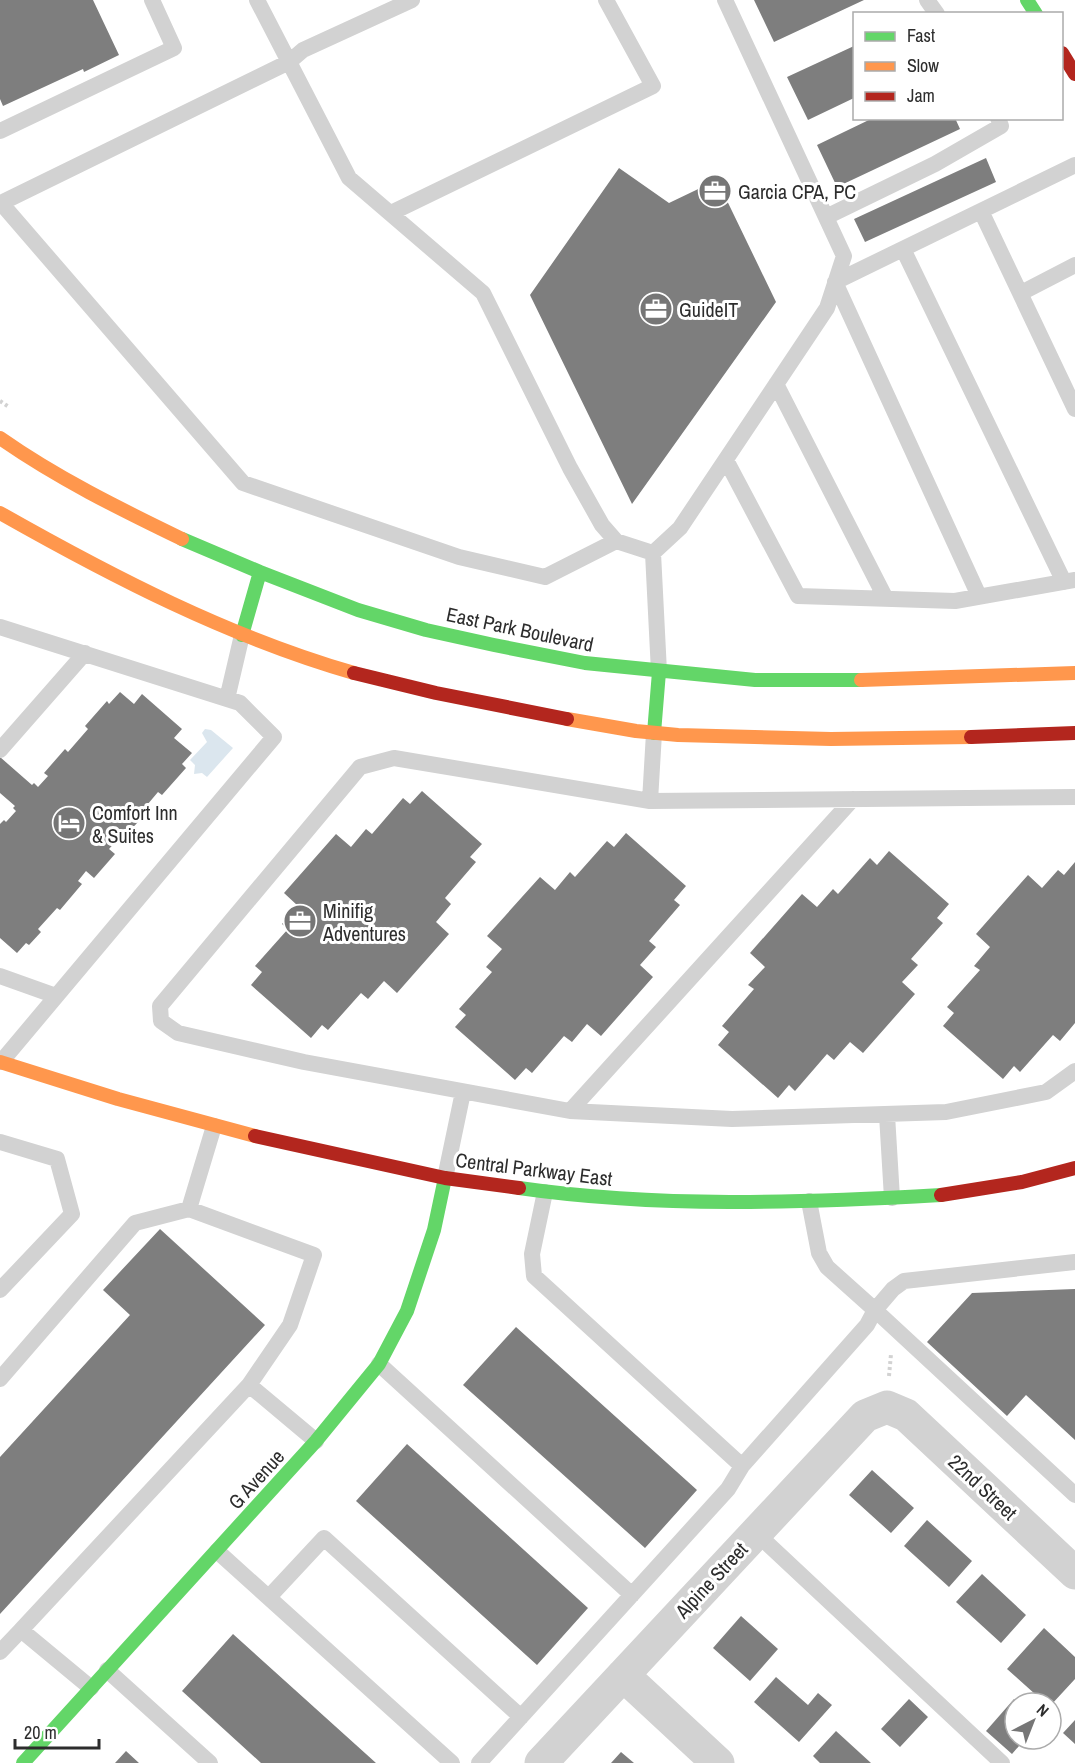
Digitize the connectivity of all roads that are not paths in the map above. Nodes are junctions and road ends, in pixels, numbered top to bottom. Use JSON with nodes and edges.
{"nodes":[{"id":1,"x":152,"y":0,"type":"edge"},
{"id":2,"x":257,"y":0,"type":"edge"},
{"id":3,"x":412,"y":0,"type":"edge"},
{"id":4,"x":606,"y":0,"type":"edge"},
{"id":5,"x":726,"y":0,"type":"edge"},
{"id":6,"x":1063,"y":55,"type":"edge"},
{"id":7,"x":289,"y":62,"type":"junction"},
{"id":8,"x":1075,"y":74,"type":"edge"},
{"id":9,"x":999,"y":120,"type":"edge"},
{"id":10,"x":0,"y":131,"type":"edge"},
{"id":11,"x":1075,"y":165,"type":"edge"},
{"id":12,"x":981,"y":211,"type":"junction"},
{"id":13,"x":391,"y":213,"type":"junction"},
{"id":14,"x":826,"y":217,"type":"junction"},
{"id":15,"x":903,"y":249,"type":"junction"},
{"id":16,"x":1075,"y":265,"type":"edge"},
{"id":17,"x":836,"y":282,"type":"junction"},
{"id":18,"x":1021,"y":293,"type":"junction"},
{"id":19,"x":776,"y":384,"type":"junction"},
{"id":20,"x":1075,"y":409,"type":"edge"},
{"id":21,"x":0,"y":438,"type":"edge"},
{"id":22,"x":726,"y":460,"type":"junction"},
{"id":23,"x":0,"y":513,"type":"edge"},
{"id":24,"x":616,"y":540,"type":"junction"},
{"id":25,"x":653,"y":553,"type":"junction"},
{"id":26,"x":260,"y":572,"type":"junction"},
{"id":27,"x":1069,"y":581,"type":"edge"},
{"id":28,"x":979,"y":596,"type":"junction"},
{"id":29,"x":886,"y":599,"type":"junction"},
{"id":30,"x":0,"y":627,"type":"edge"},
{"id":31,"x":242,"y":635,"type":"junction"},
{"id":32,"x":85,"y":653,"type":"junction"},
{"id":33,"x":659,"y":672,"type":"junction"},
{"id":34,"x":1075,"y":673,"type":"edge"},
{"id":35,"x":227,"y":699,"type":"junction"},
{"id":36,"x":654,"y":733,"type":"junction"},
{"id":37,"x":1075,"y":733,"type":"edge"},
{"id":38,"x":0,"y":750,"type":"edge"},
{"id":39,"x":1075,"y":797,"type":"edge"},
{"id":40,"x":852,"y":799,"type":"junction"},
{"id":41,"x":650,"y":801,"type":"junction"},
{"id":42,"x":0,"y":976,"type":"edge"},
{"id":43,"x":56,"y":996,"type":"junction"},
{"id":44,"x":0,"y":1062,"type":"edge"},
{"id":45,"x":1075,"y":1071,"type":"edge"},
{"id":46,"x":463,"y":1092,"type":"junction"},
{"id":47,"x":570,"y":1111,"type":"junction"},
{"id":48,"x":887,"y":1115,"type":"junction"},
{"id":49,"x":214,"y":1126,"type":"junction"},
{"id":50,"x":0,"y":1142,"type":"edge"},
{"id":51,"x":1075,"y":1168,"type":"edge"},
{"id":52,"x":445,"y":1178,"type":"junction"},
{"id":53,"x":545,"y":1192,"type":"junction"},
{"id":54,"x":892,"y":1198,"type":"junction"},
{"id":55,"x":809,"y":1201,"type":"junction"},
{"id":56,"x":189,"y":1209,"type":"junction"},
{"id":57,"x":1075,"y":1262,"type":"edge"},
{"id":58,"x":0,"y":1290,"type":"edge"},
{"id":59,"x":875,"y":1310,"type":"junction"},
{"id":60,"x":379,"y":1364,"type":"junction"},
{"id":61,"x":0,"y":1379,"type":"edge"},
{"id":62,"x":249,"y":1385,"type":"junction"},
{"id":63,"x":888,"y":1394,"type":"joint"},
{"id":64,"x":316,"y":1441,"type":"junction"},
{"id":65,"x":742,"y":1466,"type":"junction"},
{"id":66,"x":1075,"y":1495,"type":"edge"},
{"id":67,"x":755,"y":1532,"type":"junction"},
{"id":68,"x":217,"y":1551,"type":"junction"},
{"id":69,"x":1075,"y":1573,"type":"edge"},
{"id":70,"x":632,"y":1595,"type":"junction"},
{"id":71,"x":269,"y":1597,"type":"junction"},
{"id":72,"x":21,"y":1630,"type":"junction"},
{"id":73,"x":0,"y":1652,"type":"edge"},
{"id":74,"x":107,"y":1670,"type":"junction"},
{"id":75,"x":623,"y":1675,"type":"junction"},
{"id":76,"x":91,"y":1688,"type":"junction"},
{"id":77,"x":521,"y":1717,"type":"junction"},
{"id":78,"x":23,"y":1763,"type":"edge"},
{"id":79,"x":210,"y":1763,"type":"edge"},
{"id":80,"x":452,"y":1763,"type":"edge"},
{"id":81,"x":479,"y":1763,"type":"edge"},
{"id":82,"x":541,"y":1763,"type":"edge"},
{"id":83,"x":718,"y":1763,"type":"edge"},
{"id":84,"x":1002,"y":1763,"type":"edge"}],
"edges":[{"from":1,"to":10,"type":"lane"},
{"from":2,"to":7,"type":"lane"},
{"from":3,"to":7,"type":"lane"},
{"from":4,"to":13,"type":"lane"},
{"from":5,"to":14,"type":"lane"},
{"from":6,"to":8,"type":"main road"},
{"from":7,"to":13,"type":"lane"},
{"from":7,"to":24,"type":"lane"},
{"from":9,"to":14,"type":"lane"},
{"from":11,"to":12,"type":"lane"},
{"from":12,"to":15,"type":"lane"},
{"from":12,"to":18,"type":"lane"},
{"from":13,"to":24,"type":"lane"},
{"from":14,"to":17,"type":"lane"},
{"from":15,"to":17,"type":"lane"},
{"from":15,"to":27,"type":"lane"},
{"from":16,"to":18,"type":"lane"},
{"from":17,"to":19,"type":"lane"},
{"from":17,"to":28,"type":"lane"},
{"from":18,"to":20,"type":"lane"},
{"from":19,"to":22,"type":"lane"},
{"from":19,"to":29,"type":"lane"},
{"from":21,"to":26,"type":"main road","name":"East Park Boulevard"},
{"from":22,"to":25,"type":"lane"},
{"from":22,"to":29,"type":"lane"},
{"from":23,"to":31,"type":"main road"},
{"from":24,"to":25,"type":"lane"},
{"from":25,"to":33,"type":"lane"},
{"from":26,"to":31,"type":"main road"},
{"from":26,"to":33,"type":"main road","name":"East Park Boulevard"},
{"from":27,"to":28,"type":"lane"},
{"from":28,"to":29,"type":"lane"},
{"from":30,"to":32,"type":"lane"},
{"from":31,"to":35,"type":"lane"},
{"from":31,"to":36,"type":"main road"},
{"from":32,"to":35,"type":"lane"},
{"from":32,"to":38,"type":"lane"},
{"from":33,"to":34,"type":"main road","name":"East Park Boulevard"},
{"from":33,"to":36,"type":"main road"},
{"from":35,"to":43,"type":"lane"},
{"from":36,"to":37,"type":"main road"},
{"from":36,"to":41,"type":"lane"},
{"from":39,"to":40,"type":"lane"},
{"from":40,"to":41,"type":"lane"},
{"from":40,"to":47,"type":"lane"},
{"from":41,"to":46,"type":"lane"},
{"from":42,"to":43,"type":"lane"},
{"from":43,"to":44,"type":"lane"},
{"from":44,"to":49,"type":"main road","name":"Central Parkway East"},
{"from":45,"to":48,"type":"lane"},
{"from":46,"to":47,"type":"lane"},
{"from":46,"to":52,"type":"lane"},
{"from":47,"to":48,"type":"lane"},
{"from":48,"to":54,"type":"lane"},
{"from":49,"to":52,"type":"main road","name":"Central Parkway East"},
{"from":49,"to":56,"type":"lane"},
{"from":50,"to":58,"type":"lane"},
{"from":51,"to":54,"type":"main road","name":"Central Parkway East"},
{"from":52,"to":53,"type":"main road","name":"Central Parkway East"},
{"from":52,"to":60,"type":"main road","name":"G Avenue"},
{"from":53,"to":55,"type":"main road","name":"Central Parkway East"},
{"from":53,"to":65,"type":"lane"},
{"from":54,"to":55,"type":"main road","name":"Central Parkway East"},
{"from":55,"to":59,"type":"lane"},
{"from":56,"to":61,"type":"lane"},
{"from":56,"to":62,"type":"lane"},
{"from":57,"to":59,"type":"lane"},
{"from":59,"to":65,"type":"lane"},
{"from":59,"to":66,"type":"lane"},
{"from":60,"to":64,"type":"main road","name":"G Avenue"},
{"from":60,"to":70,"type":"lane"},
{"from":62,"to":64,"type":"lane"},
{"from":62,"to":72,"type":"lane"},
{"from":63,"to":67,"type":"street","name":"Alpine Street"},
{"from":63,"to":69,"type":"street","name":"22nd Street"},
{"from":64,"to":68,"type":"main road","name":"G Avenue"},
{"from":65,"to":70,"type":"lane"},
{"from":67,"to":75,"type":"street","name":"Alpine Street"},
{"from":67,"to":84,"type":"lane"},
{"from":68,"to":71,"type":"lane"},
{"from":68,"to":74,"type":"main road","name":"G Avenue"},
{"from":70,"to":77,"type":"lane"},
{"from":71,"to":77,"type":"lane"},
{"from":71,"to":80,"type":"lane"},
{"from":72,"to":73,"type":"lane"},
{"from":72,"to":76,"type":"lane"},
{"from":74,"to":76,"type":"main road","name":"G Avenue"},
{"from":74,"to":79,"type":"lane"},
{"from":75,"to":82,"type":"street","name":"Alpine Street"},
{"from":75,"to":83,"type":"street"},
{"from":76,"to":78,"type":"main road","name":"G Avenue"},
{"from":77,"to":81,"type":"lane"}]}
